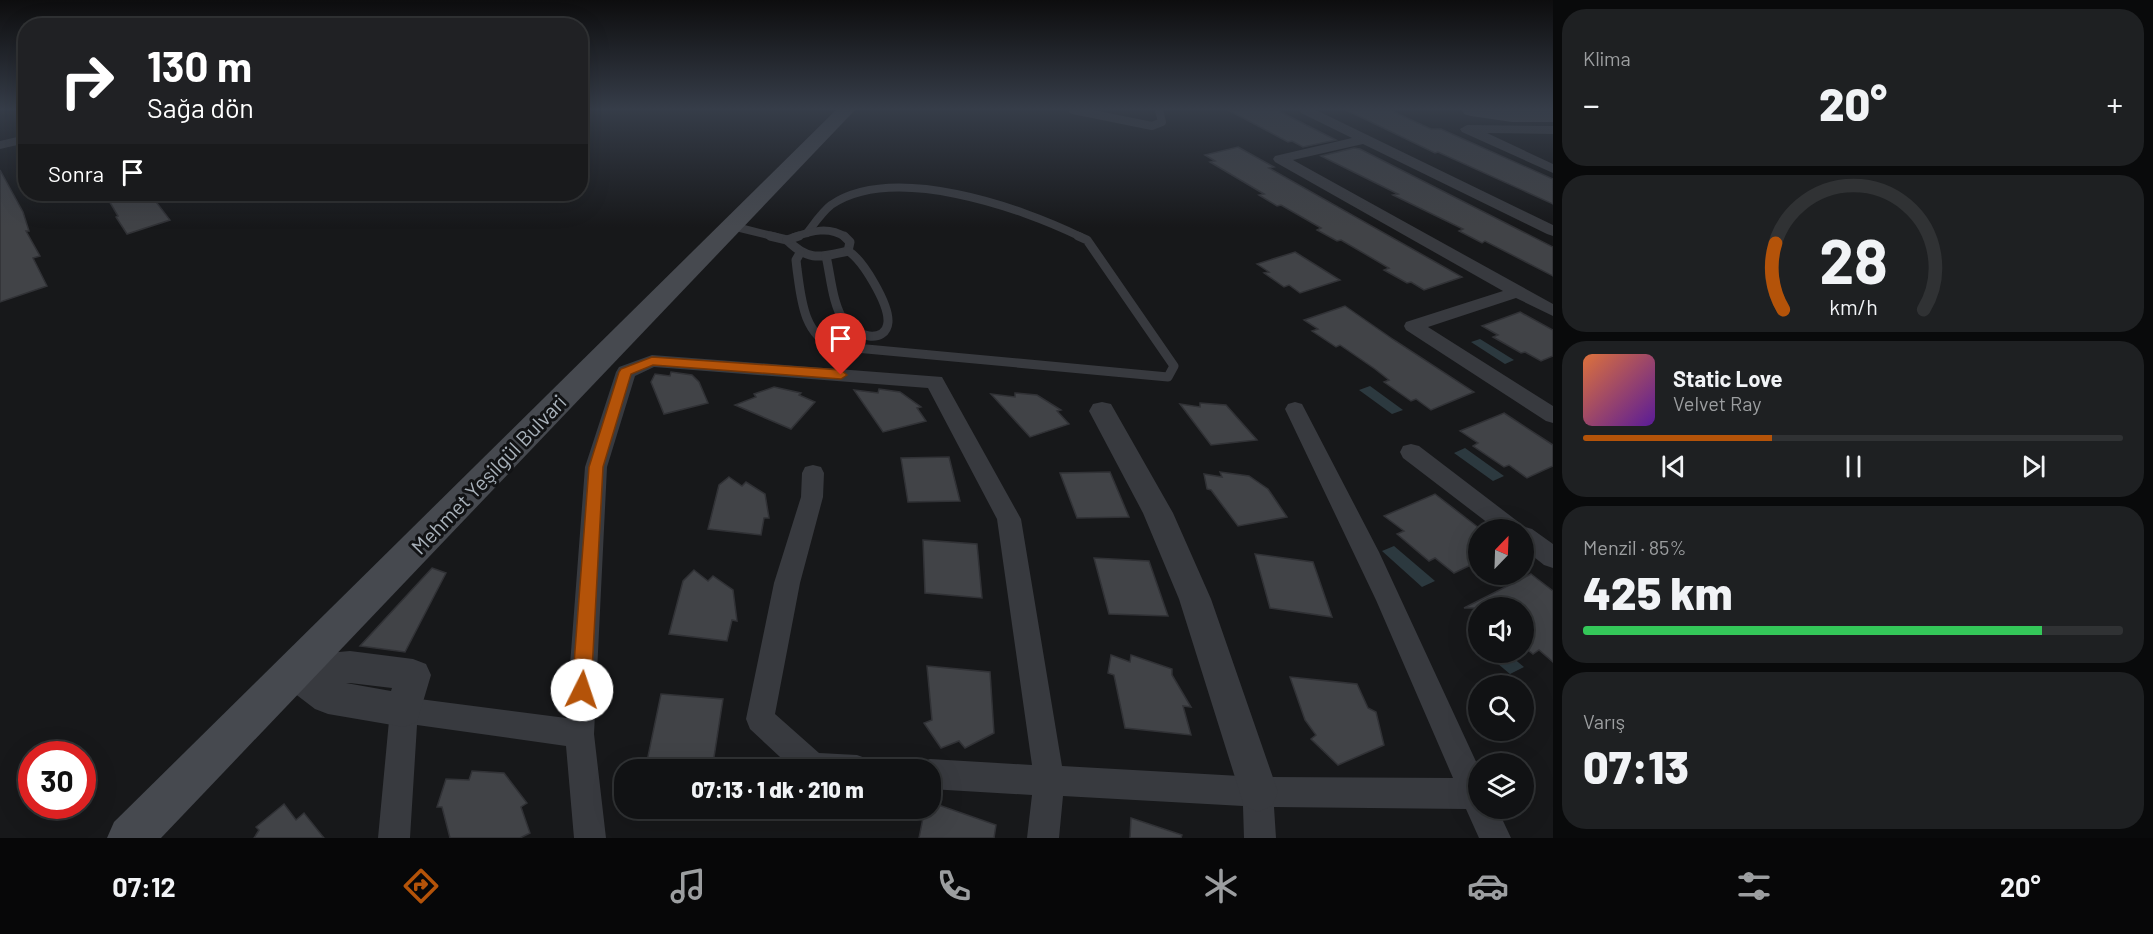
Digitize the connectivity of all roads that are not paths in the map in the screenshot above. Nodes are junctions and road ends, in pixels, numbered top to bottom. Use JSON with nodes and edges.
{"nodes":[{"id":1,"x":808,"y":149,"type":"edge"},
{"id":2,"x":1322,"y":149,"type":"edge"},
{"id":3,"x":1386,"y":149,"type":"edge"},
{"id":4,"x":1510,"y":149,"type":"edge"},
{"id":5,"x":1553,"y":169,"type":"edge"},
{"id":6,"x":732,"y":226,"type":"junction"},
{"id":7,"x":1553,"y":231,"type":"edge"},
{"id":8,"x":807,"y":233,"type":"junction"},
{"id":9,"x":788,"y":240,"type":"junction"},
{"id":10,"x":848,"y":251,"type":"junction"},
{"id":11,"x":800,"y":253,"type":"junction"},
{"id":12,"x":826,"y":256,"type":"junction"},
{"id":13,"x":1518,"y":292,"type":"junction"},
{"id":14,"x":1553,"y":311,"type":"edge"},
{"id":15,"x":1295,"y":410,"type":"dead end"},
{"id":16,"x":1102,"y":411,"type":"dead end"},
{"id":17,"x":1553,"y":416,"type":"edge"},
{"id":18,"x":1411,"y":452,"type":"dead end"},
{"id":19,"x":813,"y":473,"type":"dead end"},
{"id":20,"x":1500,"y":519,"type":"edge"},
{"id":21,"x":1534,"y":544,"type":"edge"},
{"id":22,"x":1553,"y":558,"type":"edge"},
{"id":23,"x":293,"y":672,"type":"junction"},
{"id":24,"x":404,"y":710,"type":"junction"},
{"id":25,"x":579,"y":734,"type":"junction"},
{"id":26,"x":804,"y":759,"type":"edge"},
{"id":27,"x":941,"y":775,"type":"edge"},
{"id":28,"x":1468,"y":778,"type":"edge"},
{"id":29,"x":1049,"y":780,"type":"junction"},
{"id":30,"x":1258,"y":792,"type":"junction"},
{"id":31,"x":1468,"y":802,"type":"edge"},
{"id":32,"x":1486,"y":819,"type":"edge"},
{"id":33,"x":130,"y":838,"type":"edge"},
{"id":34,"x":394,"y":838,"type":"edge"},
{"id":35,"x":590,"y":838,"type":"edge"},
{"id":36,"x":1043,"y":838,"type":"edge"},
{"id":37,"x":1260,"y":838,"type":"edge"},
{"id":38,"x":1495,"y":838,"type":"edge"}],
"edges":[{"from":1,"to":6,"type":"main road","name":"Mehmet Yeşilgül Bulvari"},
{"from":2,"to":13,"type":"street"},
{"from":3,"to":7,"type":"street"},
{"from":4,"to":5,"type":"street"},
{"from":6,"to":9,"type":"lane"},
{"from":6,"to":23,"type":"main road","name":"Mehmet Yeşilgül Bulvari"},
{"from":8,"to":9,"type":"lane"},
{"from":8,"to":10,"type":"lane"},
{"from":8,"to":11,"type":"lane"},
{"from":9,"to":11,"type":"lane"},
{"from":10,"to":12,"type":"lane"},
{"from":10,"to":12,"type":"lane"},
{"from":11,"to":12,"type":"lane"},
{"from":13,"to":14,"type":"street"},
{"from":13,"to":17,"type":"street"},
{"from":15,"to":28,"type":"street"},
{"from":16,"to":30,"type":"street"},
{"from":18,"to":20,"type":"street"},
{"from":19,"to":26,"type":"street"},
{"from":21,"to":22,"type":"street"},
{"from":23,"to":24,"type":"street"},
{"from":23,"to":33,"type":"main road","name":"Mehmet Yeşilgül Bulvari"},
{"from":24,"to":25,"type":"street"},
{"from":24,"to":34,"type":"street"},
{"from":25,"to":29,"type":"street"},
{"from":25,"to":35,"type":"street"},
{"from":27,"to":29,"type":"street"},
{"from":29,"to":30,"type":"street"},
{"from":29,"to":36,"type":"street"},
{"from":30,"to":31,"type":"street"},
{"from":30,"to":37,"type":"street"},
{"from":32,"to":38,"type":"street"}]}
